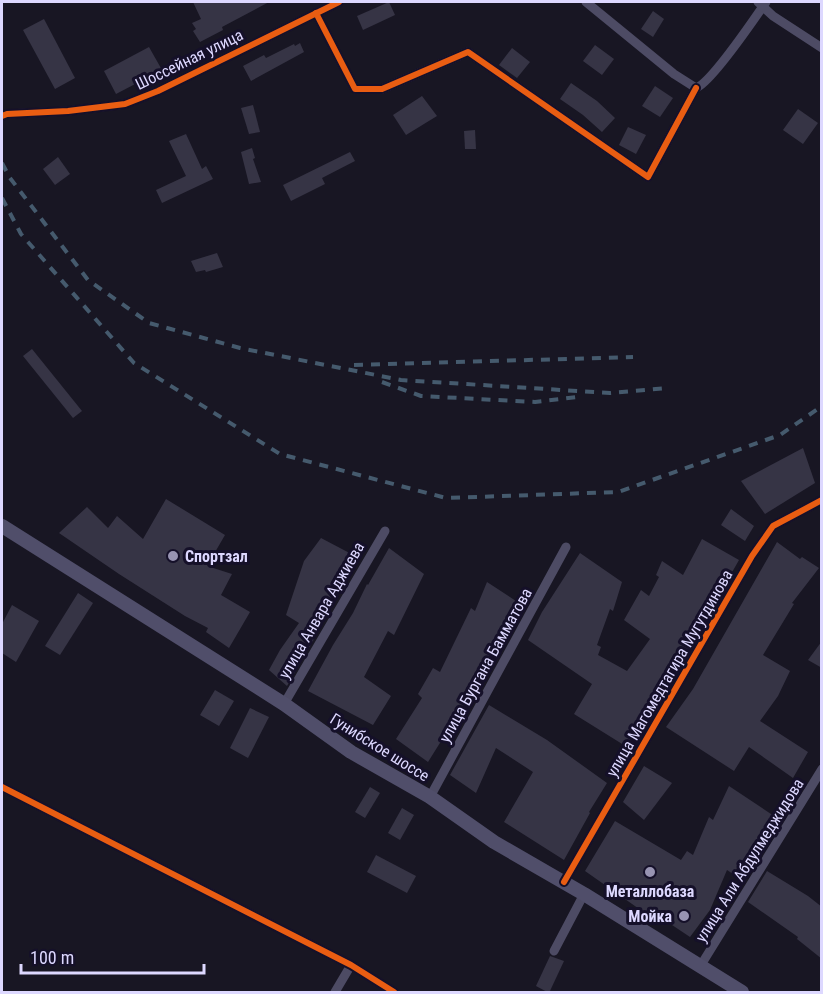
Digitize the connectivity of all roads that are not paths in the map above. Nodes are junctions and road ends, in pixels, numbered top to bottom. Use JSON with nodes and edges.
{"nodes":[{"id":1,"x":339,"y":2,"type":"edge"},
{"id":2,"x":586,"y":2,"type":"edge"},
{"id":3,"x":762,"y":3,"type":"edge"},
{"id":4,"x":316,"y":13,"type":"junction"},
{"id":5,"x":822,"y":48,"type":"edge"},
{"id":6,"x":696,"y":88,"type":"junction"},
{"id":7,"x":4,"y":115,"type":"edge"},
{"id":8,"x":822,"y":500,"type":"edge"},
{"id":9,"x":2,"y":526,"type":"edge"},
{"id":10,"x":385,"y":531,"type":"dead end"},
{"id":11,"x":566,"y":547,"type":"dead end"},
{"id":12,"x":284,"y":704,"type":"junction"},
{"id":13,"x":822,"y":770,"type":"edge"},
{"id":14,"x":2,"y":787,"type":"edge"},
{"id":15,"x":430,"y":797,"type":"junction"},
{"id":16,"x":564,"y":882,"type":"junction"},
{"id":17,"x":584,"y":894,"type":"junction"},
{"id":18,"x":554,"y":951,"type":"dead end"},
{"id":19,"x":351,"y":965,"type":"junction"},
{"id":20,"x":701,"y":965,"type":"junction"},
{"id":21,"x":728,"y":988,"type":"edge"},
{"id":22,"x":335,"y":993,"type":"edge"},
{"id":23,"x":394,"y":993,"type":"edge"},
{"id":24,"x":742,"y":993,"type":"edge"}],
"edges":[{"from":1,"to":4,"type":"street","name":"Шоссейная улица"},
{"from":2,"to":6,"type":"street"},
{"from":3,"to":5,"type":"street"},
{"from":3,"to":6,"type":"street"},
{"from":4,"to":6,"type":"street"},
{"from":4,"to":7,"type":"street","name":"Шоссейная улица"},
{"from":8,"to":16,"type":"street","name":"улица Магомедтагира Мугутдинова"},
{"from":9,"to":12,"type":"main road","name":"Гунибское шоссе"},
{"from":10,"to":12,"type":"street","name":"улица Анвара Аджиева"},
{"from":11,"to":15,"type":"street","name":"улица Бургана Бамматова"},
{"from":12,"to":15,"type":"main road","name":"Гунибское шоссе"},
{"from":13,"to":20,"type":"street","name":"улица Али Абдулмеджидова"},
{"from":14,"to":19,"type":"street"},
{"from":15,"to":16,"type":"main road","name":"Гунибское шоссе"},
{"from":16,"to":17,"type":"main road","name":"Гунибское шоссе"},
{"from":17,"to":18,"type":"street"},
{"from":17,"to":20,"type":"main road","name":"Гунибское шоссе"},
{"from":19,"to":22,"type":"street"},
{"from":19,"to":23,"type":"street"},
{"from":20,"to":21,"type":"main road","name":"Гунибское шоссе"},
{"from":21,"to":24,"type":"main road","name":"Гунибское шоссе"}]}
